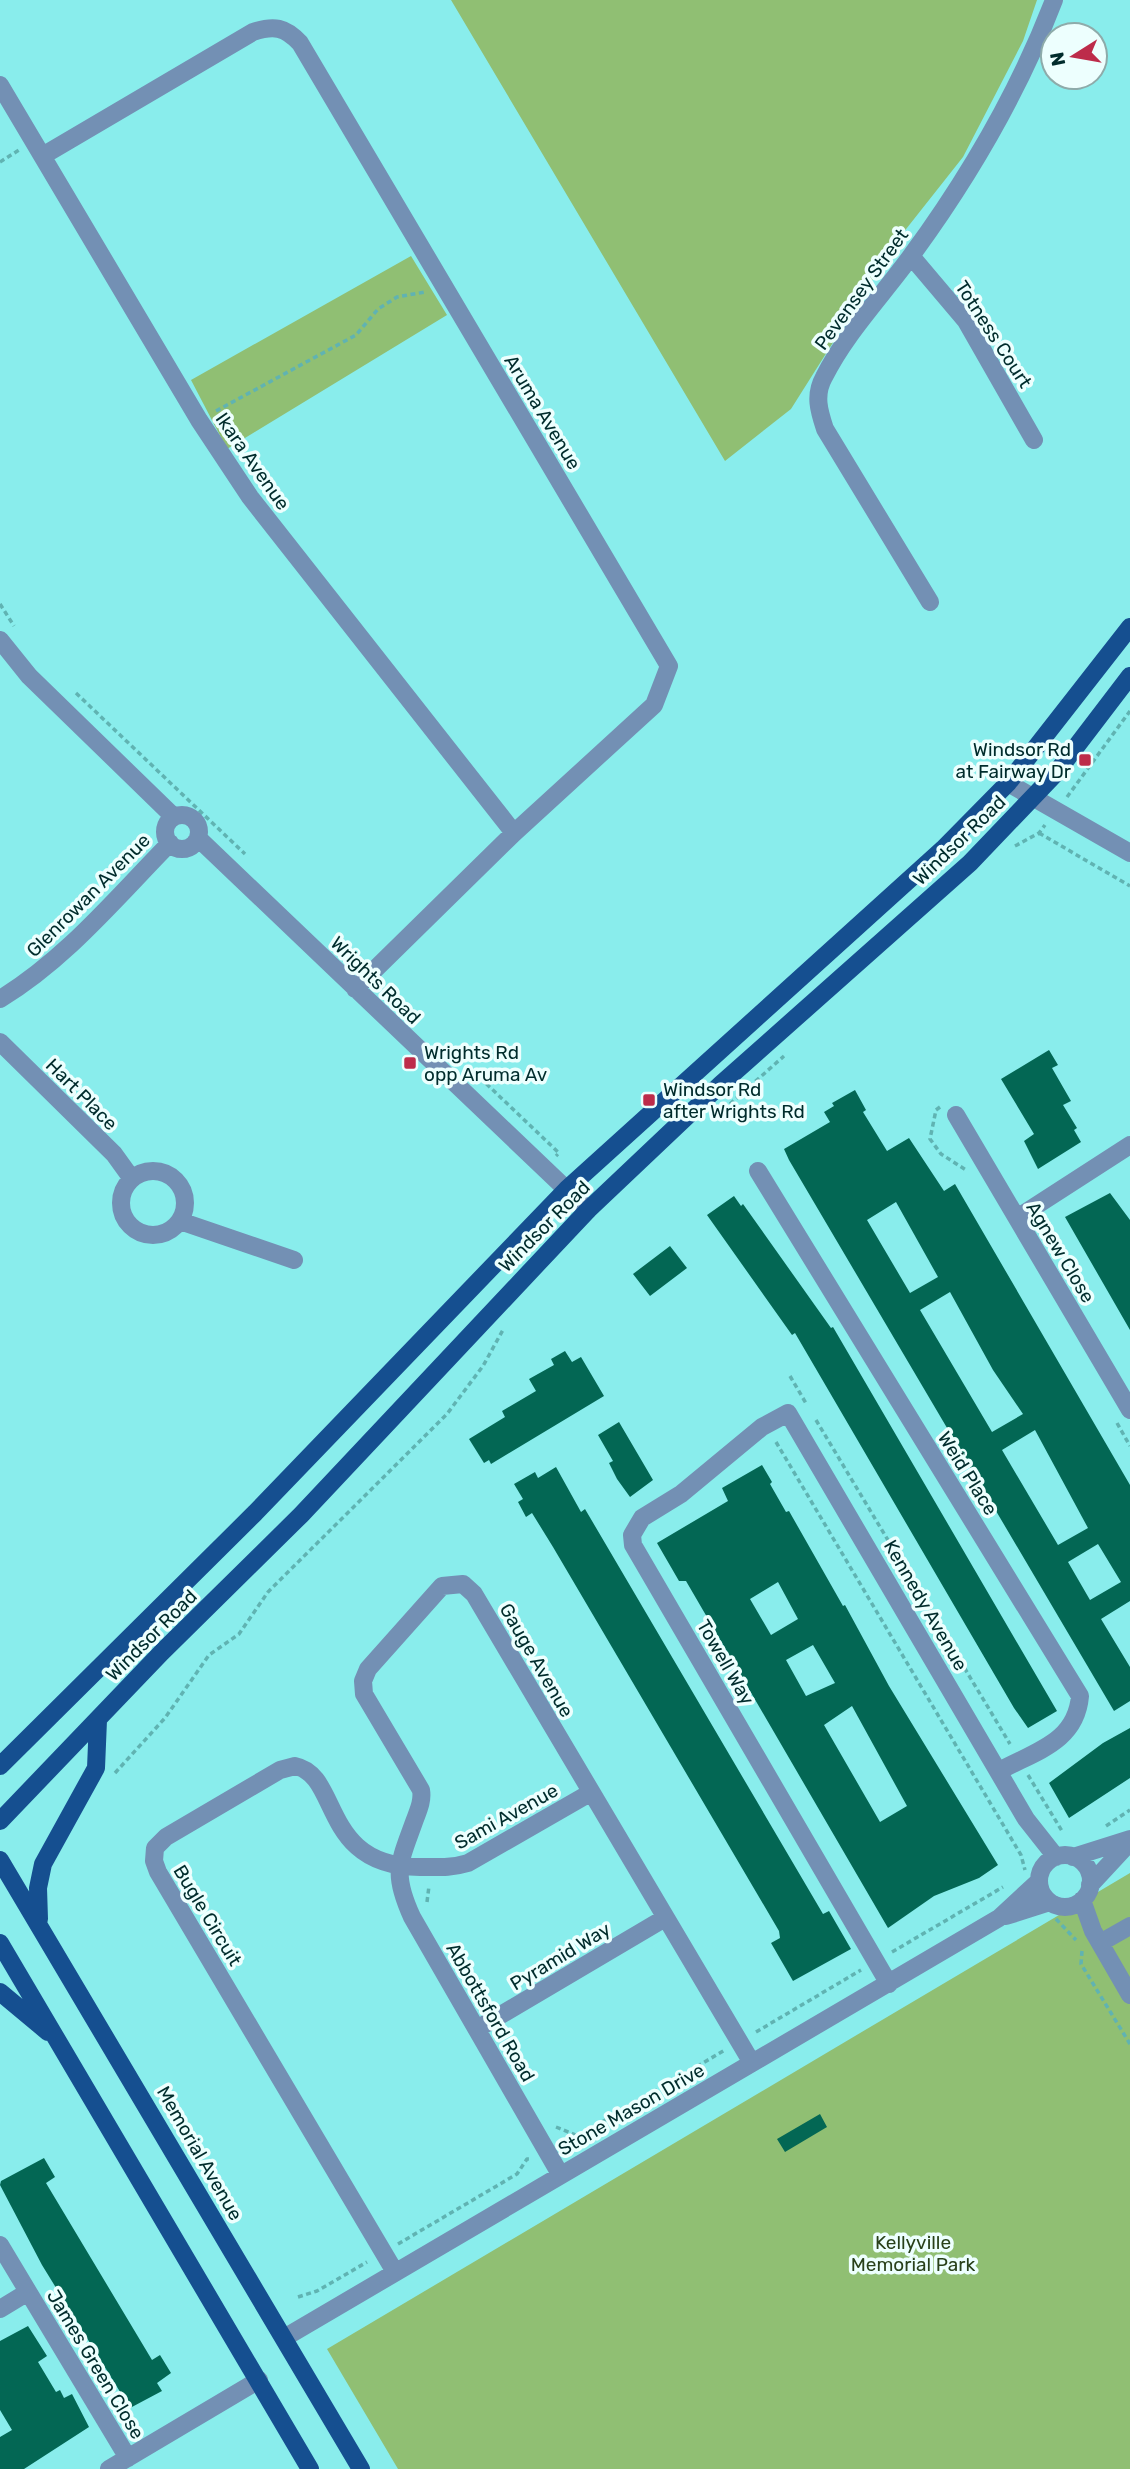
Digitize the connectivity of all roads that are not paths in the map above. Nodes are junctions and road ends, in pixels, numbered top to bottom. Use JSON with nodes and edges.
{"nodes":[{"id":1,"x":1054,"y":0,"type":"edge"},
{"id":2,"x":0,"y":85,"type":"edge"},
{"id":3,"x":44,"y":155,"type":"junction"},
{"id":4,"x":911,"y":256,"type":"junction"},
{"id":5,"x":1034,"y":440,"type":"dead end"},
{"id":6,"x":930,"y":602,"type":"dead end"},
{"id":7,"x":1130,"y":627,"type":"edge"},
{"id":8,"x":0,"y":640,"type":"edge"},
{"id":9,"x":1130,"y":676,"type":"edge"},
{"id":10,"x":1008,"y":783,"type":"junction"},
{"id":11,"x":1032,"y":796,"type":"junction"},
{"id":12,"x":174,"y":817,"type":"junction"},
{"id":13,"x":514,"y":833,"type":"junction"},
{"id":14,"x":198,"y":838,"type":"junction"},
{"id":15,"x":170,"y":843,"type":"junction"},
{"id":16,"x":1130,"y":853,"type":"edge"},
{"id":17,"x":355,"y":989,"type":"junction"},
{"id":18,"x":0,"y":999,"type":"edge"},
{"id":19,"x":0,"y":1042,"type":"edge"},
{"id":20,"x":956,"y":1115,"type":"dead end"},
{"id":21,"x":1130,"y":1145,"type":"edge"},
{"id":22,"x":758,"y":1171,"type":"dead end"},
{"id":23,"x":132,"y":1178,"type":"junction"},
{"id":24,"x":567,"y":1189,"type":"junction"},
{"id":25,"x":588,"y":1210,"type":"junction"},
{"id":26,"x":1017,"y":1219,"type":"junction"},
{"id":27,"x":180,"y":1221,"type":"junction"},
{"id":28,"x":294,"y":1260,"type":"dead end"},
{"id":29,"x":1130,"y":1410,"type":"edge"},
{"id":30,"x":788,"y":1413,"type":"joint"},
{"id":31,"x":98,"y":1720,"type":"junction"},
{"id":32,"x":0,"y":1766,"type":"edge"},
{"id":33,"x":999,"y":1771,"type":"junction"},
{"id":34,"x":590,"y":1793,"type":"junction"},
{"id":35,"x":0,"y":1821,"type":"edge"},
{"id":36,"x":1130,"y":1841,"type":"edge"},
{"id":37,"x":0,"y":1860,"type":"edge"},
{"id":38,"x":1053,"y":1865,"type":"junction"},
{"id":39,"x":397,"y":1867,"type":"junction"},
{"id":40,"x":1080,"y":1897,"type":"junction"},
{"id":41,"x":1048,"y":1910,"type":"junction"},
{"id":42,"x":665,"y":1918,"type":"junction"},
{"id":43,"x":999,"y":1918,"type":"junction"},
{"id":44,"x":39,"y":1921,"type":"junction"},
{"id":45,"x":1130,"y":1926,"type":"edge"},
{"id":46,"x":1097,"y":1937,"type":"junction"},
{"id":47,"x":0,"y":1943,"type":"edge"},
{"id":48,"x":889,"y":1983,"type":"junction"},
{"id":49,"x":0,"y":1992,"type":"edge"},
{"id":50,"x":1130,"y":1995,"type":"edge"},
{"id":51,"x":477,"y":2029,"type":"junction"},
{"id":52,"x":56,"y":2039,"type":"junction"},
{"id":53,"x":752,"y":2063,"type":"junction"},
{"id":54,"x":560,"y":2174,"type":"junction"},
{"id":55,"x":0,"y":2245,"type":"edge"},
{"id":56,"x":395,"y":2272,"type":"junction"},
{"id":57,"x":29,"y":2292,"type":"junction"},
{"id":58,"x":0,"y":2309,"type":"edge"},
{"id":59,"x":284,"y":2338,"type":"junction"},
{"id":60,"x":259,"y":2380,"type":"junction"},
{"id":61,"x":128,"y":2458,"type":"junction"},
{"id":62,"x":109,"y":2469,"type":"edge"},
{"id":63,"x":310,"y":2469,"type":"edge"},
{"id":64,"x":361,"y":2469,"type":"edge"}],
"edges":[{"from":1,"to":4,"type":"street","name":"Pevensey Street"},
{"from":2,"to":3,"type":"street","name":"Ikara Avenue"},
{"from":3,"to":13,"type":"street","name":"Ikara Avenue"},
{"from":3,"to":13,"type":"street","name":"Aruma Avenue"},
{"from":4,"to":5,"type":"street","name":"Totness Court"},
{"from":4,"to":6,"type":"street","name":"Pevensey Street"},
{"from":7,"to":10,"type":"main road","name":"Windsor Road"},
{"from":8,"to":12,"type":"street"},
{"from":9,"to":11,"type":"main road","name":"Windsor Road"},
{"from":10,"to":11,"type":"street"},
{"from":10,"to":24,"type":"main road","name":"Windsor Road"},
{"from":11,"to":16,"type":"street"},
{"from":11,"to":25,"type":"main road","name":"Windsor Road"},
{"from":12,"to":14,"type":"street"},
{"from":12,"to":15,"type":"street"},
{"from":13,"to":17,"type":"street","name":"Aruma Avenue"},
{"from":14,"to":15,"type":"street"},
{"from":14,"to":17,"type":"street","name":"Wrights Road"},
{"from":15,"to":18,"type":"street","name":"Glenrowan Avenue"},
{"from":17,"to":24,"type":"street","name":"Wrights Road"},
{"from":19,"to":23,"type":"street","name":"Hart Place"},
{"from":20,"to":26,"type":"street","name":"Agnew Close"},
{"from":21,"to":26,"type":"street"},
{"from":22,"to":33,"type":"street","name":"Weid Place"},
{"from":23,"to":27,"type":"street"},
{"from":23,"to":27,"type":"street"},
{"from":24,"to":25,"type":"street","name":"Wrights Road"},
{"from":24,"to":32,"type":"main road","name":"Windsor Road"},
{"from":25,"to":31,"type":"main road","name":"Windsor Road"},
{"from":26,"to":29,"type":"street","name":"Agnew Close"},
{"from":27,"to":28,"type":"street"},
{"from":30,"to":33,"type":"street","name":"Kennedy Avenue"},
{"from":30,"to":48,"type":"street","name":"Towell Way"},
{"from":31,"to":35,"type":"main road","name":"Windsor Road"},
{"from":31,"to":44,"type":"main road"},
{"from":33,"to":38,"type":"street","name":"Kennedy Avenue"},
{"from":34,"to":39,"type":"street","name":"Sami Avenue"},
{"from":34,"to":39,"type":"street","name":"Gauge Avenue"},
{"from":34,"to":42,"type":"street","name":"Gauge Avenue"},
{"from":36,"to":38,"type":"street","name":"Stone Mason Drive"},
{"from":36,"to":40,"type":"street","name":"Stone Mason Drive"},
{"from":37,"to":44,"type":"main road","name":"Memorial Avenue"},
{"from":38,"to":40,"type":"street"},
{"from":38,"to":41,"type":"street"},
{"from":38,"to":43,"type":"street","name":"Stone Mason Drive"},
{"from":39,"to":51,"type":"street","name":"Abbottsford Road"},
{"from":39,"to":56,"type":"street","name":"Bugle Circuit"},
{"from":40,"to":41,"type":"street"},
{"from":40,"to":46,"type":"street"},
{"from":41,"to":43,"type":"street","name":"Stone Mason Drive"},
{"from":42,"to":51,"type":"street","name":"Pyramid Way"},
{"from":42,"to":53,"type":"street","name":"Gauge Avenue"},
{"from":43,"to":48,"type":"street","name":"Stone Mason Drive"},
{"from":44,"to":59,"type":"main road","name":"Memorial Avenue"},
{"from":45,"to":46,"type":"street"},
{"from":46,"to":50,"type":"street"},
{"from":47,"to":52,"type":"main road"},
{"from":48,"to":53,"type":"street","name":"Stone Mason Drive"},
{"from":49,"to":52,"type":"main road"},
{"from":51,"to":54,"type":"street","name":"Abbottsford Road"},
{"from":52,"to":60,"type":"main road"},
{"from":53,"to":54,"type":"street","name":"Stone Mason Drive"},
{"from":54,"to":56,"type":"street","name":"Stone Mason Drive"},
{"from":55,"to":57,"type":"street","name":"James Green Close"},
{"from":56,"to":59,"type":"street","name":"Stone Mason Drive"},
{"from":57,"to":58,"type":"street","name":"James Green Close"},
{"from":57,"to":61,"type":"street","name":"James Green Close"},
{"from":59,"to":64,"type":"main road","name":"Memorial Avenue"},
{"from":60,"to":61,"type":"street"},
{"from":60,"to":63,"type":"main road"},
{"from":61,"to":62,"type":"street"}]}
